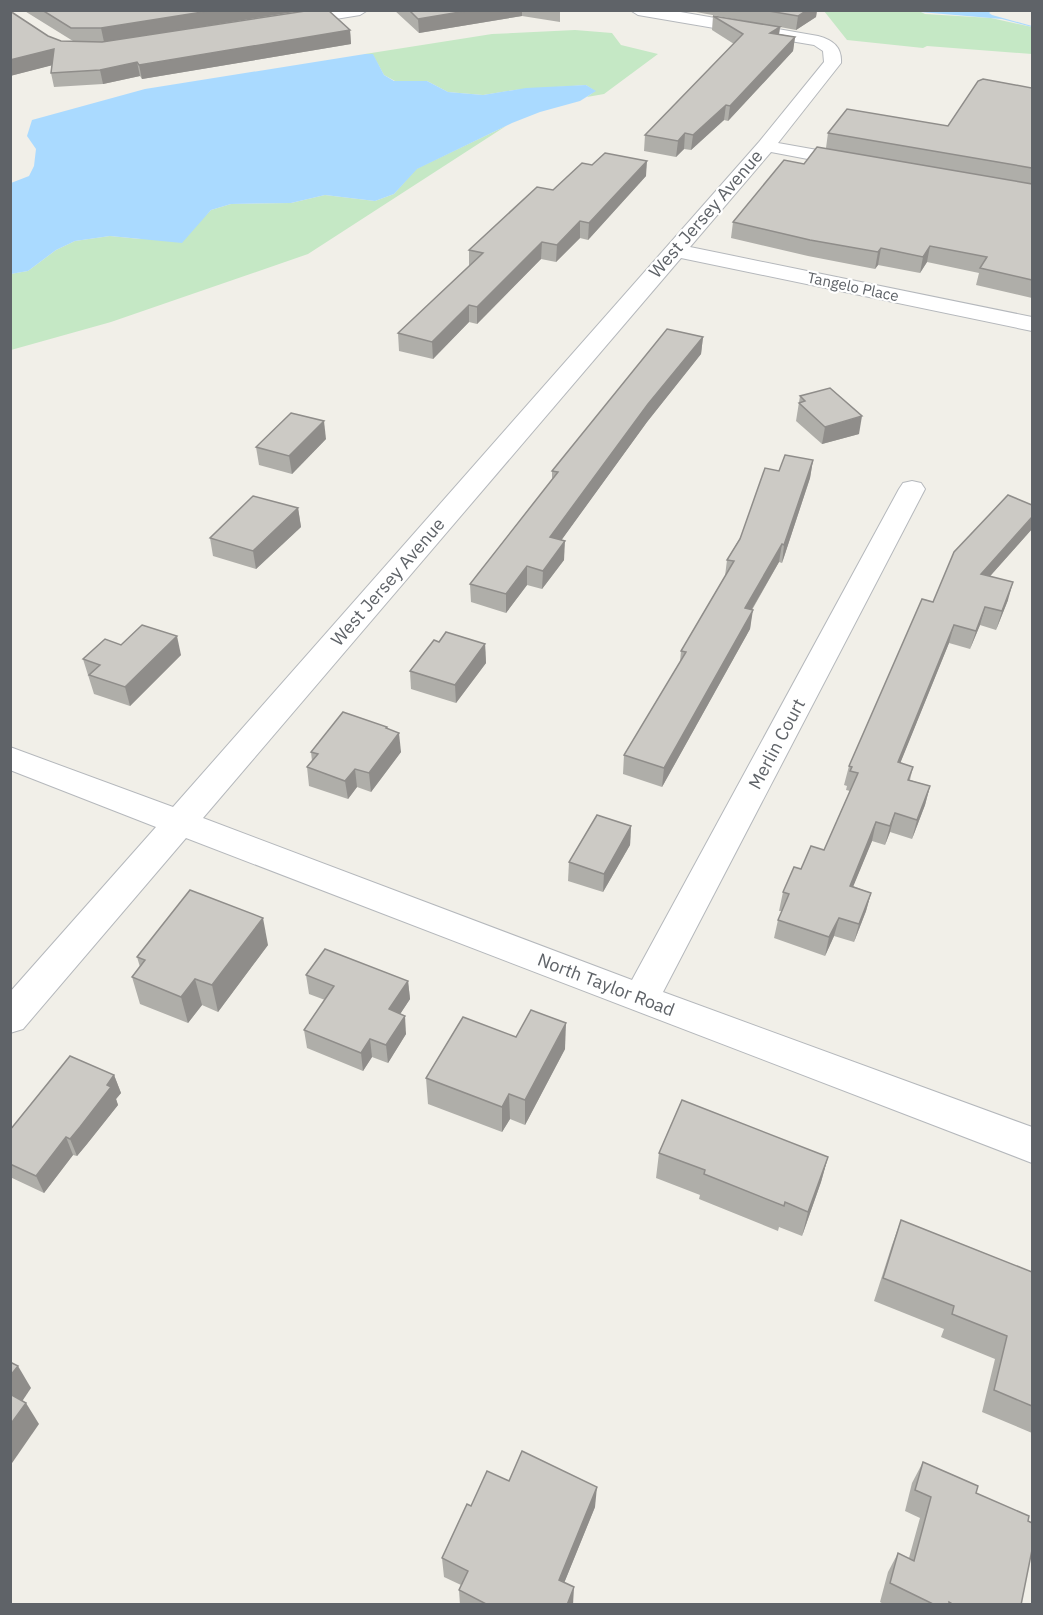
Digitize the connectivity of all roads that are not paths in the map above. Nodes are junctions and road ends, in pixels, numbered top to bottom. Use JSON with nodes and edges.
{"nodes":[{"id":1,"x":638,"y":10,"type":"edge"},
{"id":2,"x":358,"y":11,"type":"edge"},
{"id":3,"x":265,"y":25,"type":"edge"},
{"id":4,"x":765,"y":146,"type":"junction"},
{"id":5,"x":870,"y":164,"type":"edge"},
{"id":6,"x":674,"y":250,"type":"junction"},
{"id":7,"x":1032,"y":324,"type":"edge"},
{"id":8,"x":912,"y":489,"type":"dead end"},
{"id":9,"x":10,"y":758,"type":"edge"},
{"id":10,"x":181,"y":822,"type":"junction"},
{"id":11,"x":641,"y":999,"type":"junction"},
{"id":12,"x":10,"y":1017,"type":"edge"},
{"id":13,"x":1032,"y":1145,"type":"edge"}],
"edges":[{"from":1,"to":4,"type":"street","name":"West Jersey Avenue"},
{"from":2,"to":3,"type":"street"},
{"from":4,"to":5,"type":"street"},
{"from":4,"to":6,"type":"street","name":"West Jersey Avenue"},
{"from":6,"to":7,"type":"street","name":"Tangelo Place"},
{"from":6,"to":10,"type":"street","name":"West Jersey Avenue"},
{"from":8,"to":11,"type":"street","name":"Merlin Court"},
{"from":9,"to":10,"type":"street","name":"North Taylor Road"},
{"from":10,"to":11,"type":"street","name":"North Taylor Road"},
{"from":10,"to":12,"type":"street","name":"West Jersey Avenue"},
{"from":11,"to":13,"type":"street","name":"North Taylor Road"}]}
